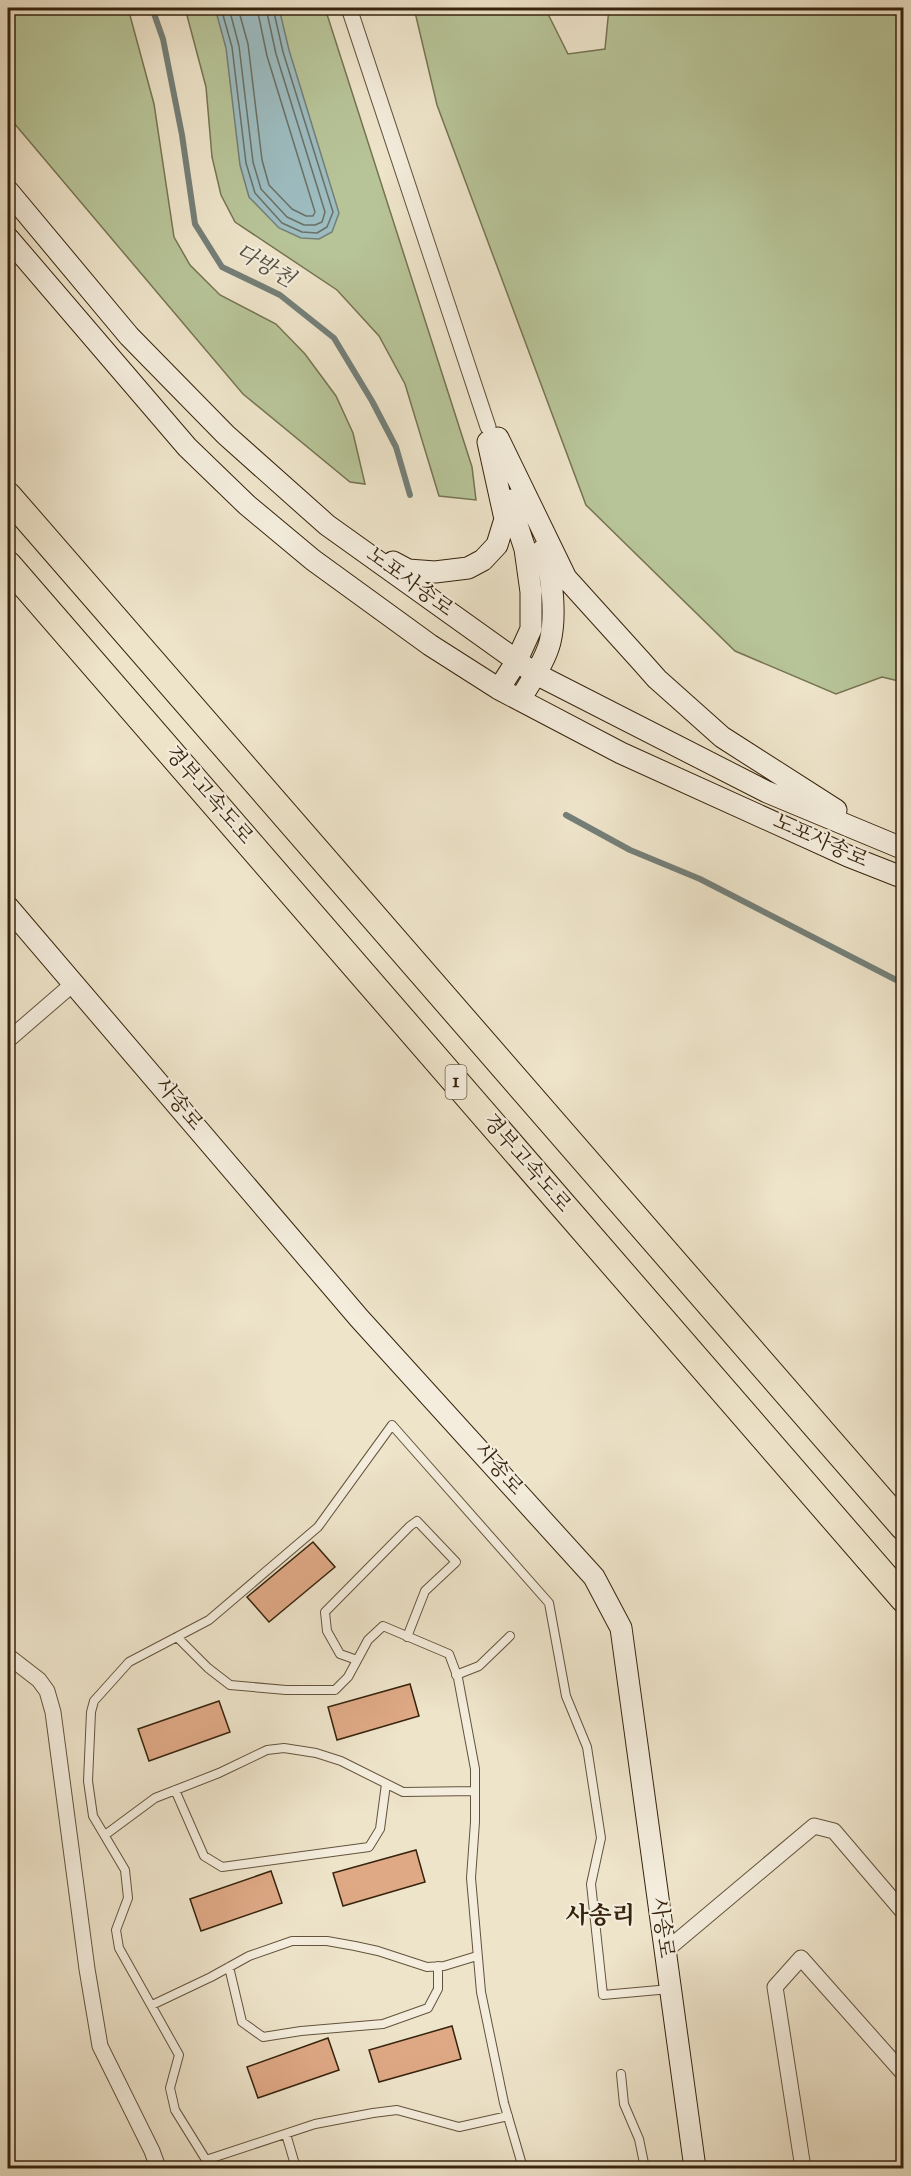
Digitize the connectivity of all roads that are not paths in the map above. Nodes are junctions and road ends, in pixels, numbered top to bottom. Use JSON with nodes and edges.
{"nodes":[{"id":1,"x":349,"y":8,"type":"edge"},
{"id":2,"x":8,"y":191,"type":"edge"},
{"id":3,"x":8,"y":238,"type":"edge"},
{"id":4,"x":491,"y":436,"type":"junction"},
{"id":5,"x":8,"y":496,"type":"edge"},
{"id":6,"x":342,"y":536,"type":"junction"},
{"id":7,"x":8,"y":565,"type":"edge"},
{"id":8,"x":516,"y":662,"type":"junction"},
{"id":9,"x":534,"y":673,"type":"junction"},
{"id":10,"x":499,"y":689,"type":"junction"},
{"id":11,"x":520,"y":700,"type":"junction"},
{"id":12,"x":894,"y":845,"type":"edge"},
{"id":13,"x":903,"y":878,"type":"edge"},
{"id":14,"x":8,"y":907,"type":"edge"},
{"id":15,"x":74,"y":983,"type":"junction"},
{"id":16,"x":8,"y":1040,"type":"edge"},
{"id":17,"x":903,"y":1527,"type":"edge"},
{"id":18,"x":903,"y":1599,"type":"edge"},
{"id":19,"x":510,"y":1636,"type":"dead end"},
{"id":20,"x":407,"y":1637,"type":"junction"},
{"id":21,"x":177,"y":1638,"type":"junction"},
{"id":22,"x":8,"y":1656,"type":"edge"},
{"id":23,"x":357,"y":1660,"type":"junction"},
{"id":24,"x":456,"y":1675,"type":"junction"},
{"id":25,"x":387,"y":1784,"type":"junction"},
{"id":26,"x":175,"y":1790,"type":"junction"},
{"id":27,"x":475,"y":1791,"type":"junction"},
{"id":28,"x":105,"y":1835,"type":"junction"},
{"id":29,"x":903,"y":1913,"type":"edge"},
{"id":30,"x":664,"y":1952,"type":"junction"},
{"id":31,"x":477,"y":1956,"type":"junction"},
{"id":32,"x":438,"y":1966,"type":"junction"},
{"id":33,"x":229,"y":1967,"type":"junction"},
{"id":34,"x":670,"y":1989,"type":"junction"},
{"id":35,"x":152,"y":2005,"type":"junction"},
{"id":36,"x":621,"y":2074,"type":"dead end"},
{"id":37,"x":903,"y":2074,"type":"edge"},
{"id":38,"x":508,"y":2116,"type":"junction"},
{"id":39,"x":286,"y":2134,"type":"junction"},
{"id":40,"x":206,"y":2160,"type":"junction"},
{"id":41,"x":155,"y":2169,"type":"edge"},
{"id":42,"x":211,"y":2169,"type":"edge"},
{"id":43,"x":296,"y":2169,"type":"edge"},
{"id":44,"x":523,"y":2169,"type":"edge"},
{"id":45,"x":645,"y":2169,"type":"edge"},
{"id":46,"x":695,"y":2169,"type":"edge"},
{"id":47,"x":803,"y":2169,"type":"edge"}],
"edges":[{"from":1,"to":4,"type":"street"},
{"from":2,"to":6,"type":"main road","name":"노포사송로"},
{"from":3,"to":10,"type":"main road","name":"노포사송로"},
{"from":4,"to":6,"type":"main road"},
{"from":4,"to":8,"type":"main road"},
{"from":4,"to":9,"type":"main road"},
{"from":4,"to":12,"type":"main road"},
{"from":5,"to":17,"type":"highway","number":"1"},
{"from":6,"to":8,"type":"main road","name":"노포사송로"},
{"from":7,"to":18,"type":"highway","name":"경부고속도로","number":"1"},
{"from":8,"to":9,"type":"main road","name":"노포사송로"},
{"from":8,"to":10,"type":"main road"},
{"from":9,"to":11,"type":"main road"},
{"from":9,"to":12,"type":"main road","name":"노포사송로"},
{"from":10,"to":11,"type":"main road","name":"노포사송로"},
{"from":11,"to":13,"type":"main road","name":"노포사송로"},
{"from":14,"to":15,"type":"main road","name":"사송로"},
{"from":15,"to":16,"type":"street"},
{"from":15,"to":30,"type":"main road","name":"사송로"},
{"from":19,"to":24,"type":"lane"},
{"from":20,"to":23,"type":"lane"},
{"from":20,"to":23,"type":"lane"},
{"from":20,"to":24,"type":"lane"},
{"from":21,"to":23,"type":"lane"},
{"from":21,"to":28,"type":"lane"},
{"from":21,"to":34,"type":"lane"},
{"from":22,"to":41,"type":"street"},
{"from":24,"to":27,"type":"lane"},
{"from":25,"to":26,"type":"lane"},
{"from":25,"to":26,"type":"lane"},
{"from":25,"to":27,"type":"lane"},
{"from":26,"to":28,"type":"lane"},
{"from":27,"to":31,"type":"lane"},
{"from":28,"to":35,"type":"lane"},
{"from":29,"to":30,"type":"street"},
{"from":30,"to":34,"type":"main road","name":"사송로"},
{"from":31,"to":32,"type":"lane"},
{"from":31,"to":38,"type":"lane"},
{"from":32,"to":33,"type":"lane"},
{"from":32,"to":33,"type":"lane"},
{"from":33,"to":35,"type":"lane"},
{"from":34,"to":46,"type":"main road","name":"사송로"},
{"from":35,"to":40,"type":"lane"},
{"from":36,"to":45,"type":"lane"},
{"from":37,"to":47,"type":"street"},
{"from":38,"to":39,"type":"lane"},
{"from":38,"to":44,"type":"lane"},
{"from":39,"to":40,"type":"lane"},
{"from":39,"to":43,"type":"lane"},
{"from":40,"to":42,"type":"lane"}]}
